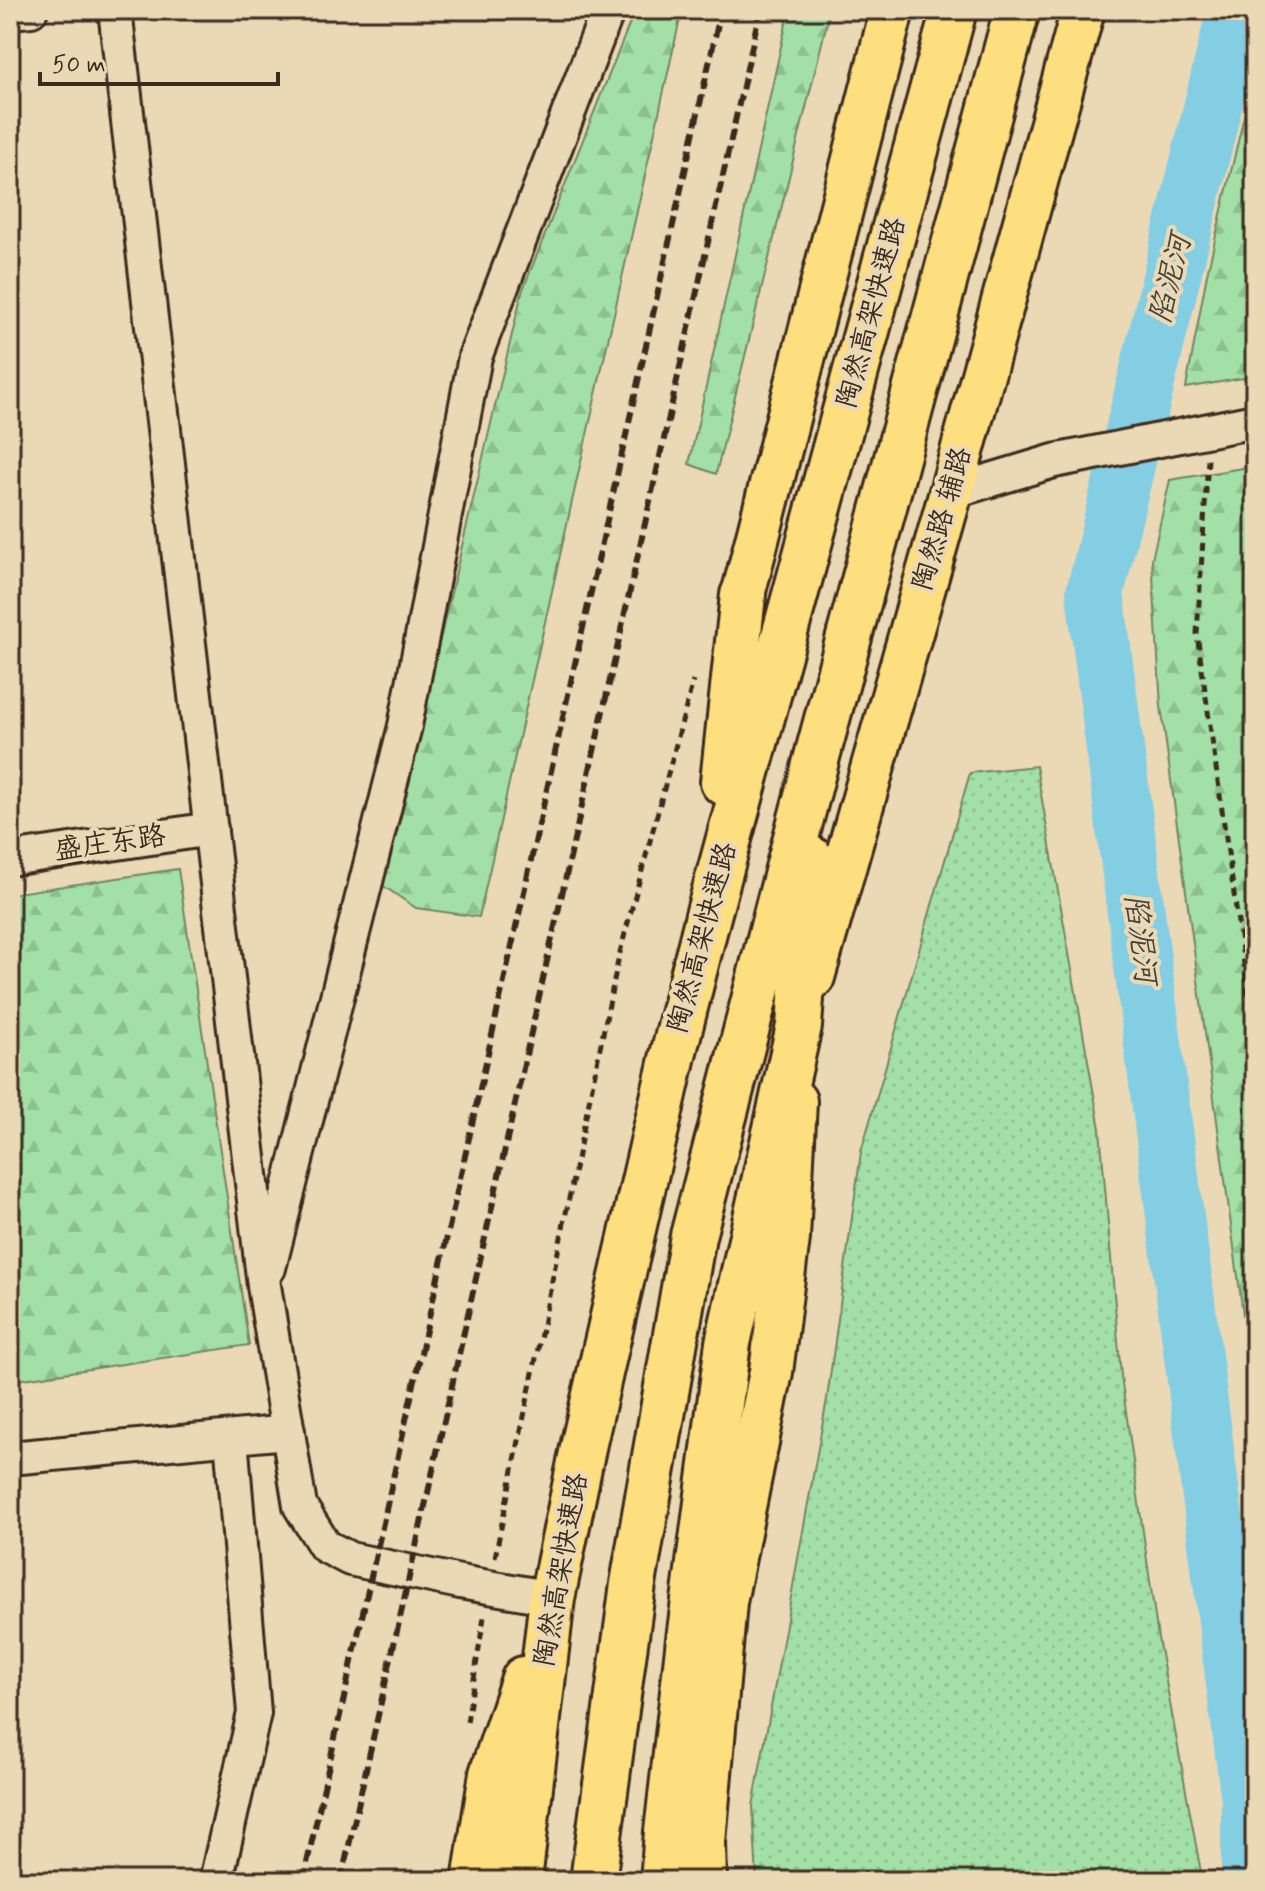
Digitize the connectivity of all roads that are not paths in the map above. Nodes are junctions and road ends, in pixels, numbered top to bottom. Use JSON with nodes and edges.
{"nodes":[{"id":1,"x":31,"y":10,"type":"edge"},
{"id":2,"x":115,"y":10,"type":"edge"},
{"id":3,"x":608,"y":10,"type":"edge"},
{"id":4,"x":892,"y":10,"type":"edge"},
{"id":5,"x":1017,"y":10,"type":"edge"},
{"id":6,"x":1083,"y":10,"type":"edge"},
{"id":7,"x":10,"y":12,"type":"edge"},
{"id":8,"x":949,"y":27,"type":"edge"},
{"id":9,"x":1255,"y":421,"type":"edge"},
{"id":10,"x":951,"y":492,"type":"junction"},
{"id":11,"x":743,"y":595,"type":"joint"},
{"id":12,"x":818,"y":753,"type":"junction"},
{"id":13,"x":211,"y":829,"type":"junction"},
{"id":14,"x":10,"y":859,"type":"edge"},
{"id":15,"x":708,"y":916,"type":"junction"},
{"id":16,"x":799,"y":1026,"type":"junction"},
{"id":17,"x":693,"y":1236,"type":"junction"},
{"id":18,"x":264,"y":1286,"type":"junction"},
{"id":19,"x":288,"y":1432,"type":"junction"},
{"id":20,"x":231,"y":1438,"type":"junction"},
{"id":21,"x":10,"y":1458,"type":"edge"},
{"id":22,"x":552,"y":1598,"type":"junction"},
{"id":23,"x":216,"y":1881,"type":"edge"},
{"id":24,"x":475,"y":1881,"type":"edge"},
{"id":25,"x":519,"y":1881,"type":"edge"},
{"id":26,"x":593,"y":1881,"type":"edge"},
{"id":27,"x":663,"y":1881,"type":"edge"},
{"id":28,"x":705,"y":1881,"type":"edge"}],
"edges":[{"from":1,"to":7,"type":"street"},
{"from":2,"to":13,"type":"street"},
{"from":3,"to":18,"type":"street"},
{"from":4,"to":11,"type":"main road"},
{"from":5,"to":12,"type":"highway"},
{"from":6,"to":10,"type":"main road","name":"陶然路 辅路"},
{"from":8,"to":15,"type":"highway","name":"陶然高架快速路"},
{"from":9,"to":10,"type":"street"},
{"from":10,"to":16,"type":"main road","name":"陶然路 辅路"},
{"from":11,"to":15,"type":"highway"},
{"from":12,"to":16,"type":"highway"},
{"from":12,"to":17,"type":"highway"},
{"from":13,"to":14,"type":"street","name":"盛庄东路"},
{"from":13,"to":18,"type":"street"},
{"from":15,"to":22,"type":"highway","name":"陶然高架快速路"},
{"from":16,"to":17,"type":"highway"},
{"from":16,"to":27,"type":"highway"},
{"from":16,"to":28,"type":"main road","name":"陶然路 辅路"},
{"from":17,"to":26,"type":"highway"},
{"from":18,"to":19,"type":"street"},
{"from":19,"to":20,"type":"street"},
{"from":19,"to":22,"type":"street"},
{"from":20,"to":21,"type":"street"},
{"from":20,"to":23,"type":"street"},
{"from":22,"to":24,"type":"highway"},
{"from":22,"to":25,"type":"highway","name":"陶然高架快速路"}]}
